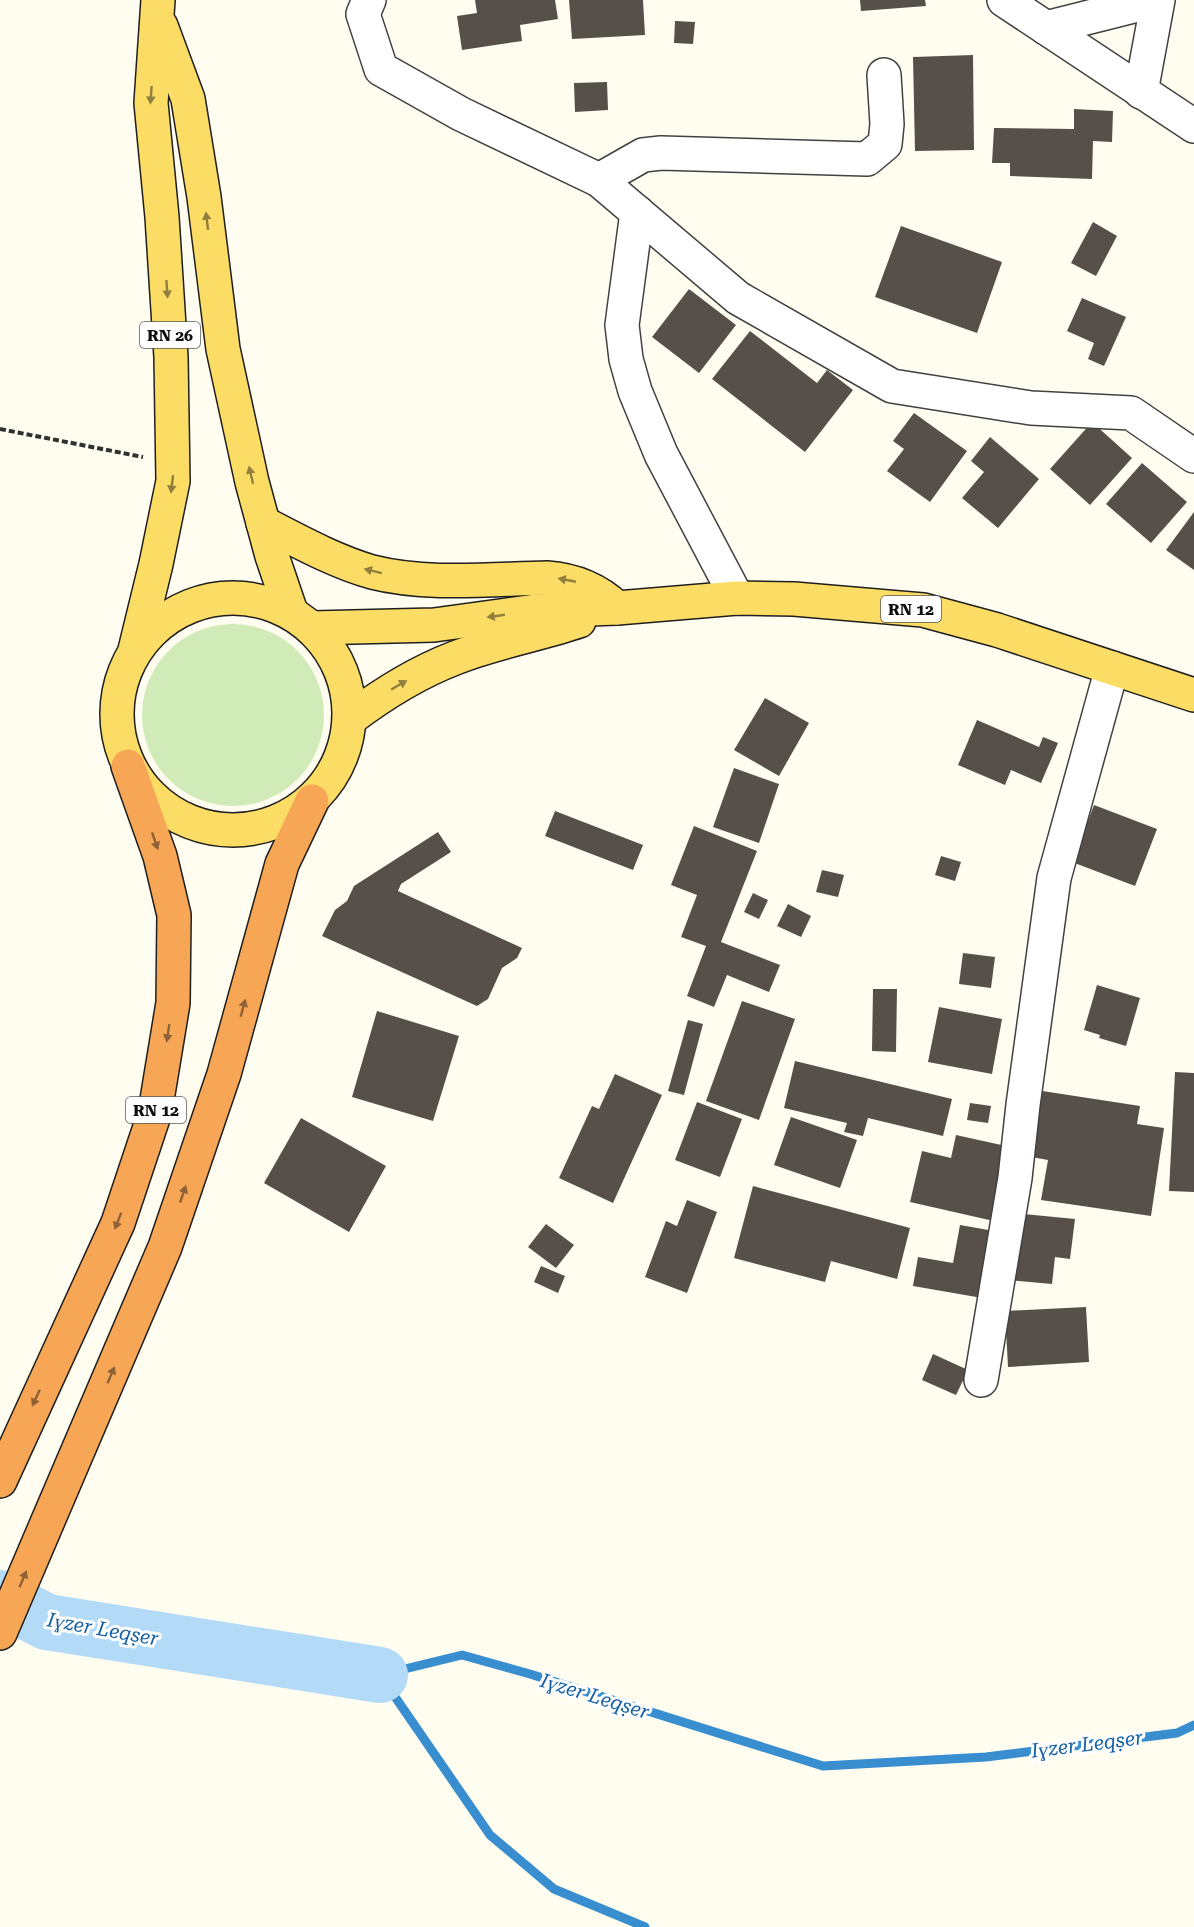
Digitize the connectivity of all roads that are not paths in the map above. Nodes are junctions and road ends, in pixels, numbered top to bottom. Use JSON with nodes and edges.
{"nodes":[{"id":1,"x":369,"y":0,"type":"edge"},
{"id":2,"x":1005,"y":0,"type":"edge"},
{"id":3,"x":1158,"y":0,"type":"edge"},
{"id":4,"x":158,"y":8,"type":"edge"},
{"id":5,"x":1046,"y":28,"type":"junction"},
{"id":6,"x":884,"y":75,"type":"dead end"},
{"id":7,"x":1140,"y":92,"type":"junction"},
{"id":8,"x":1194,"y":126,"type":"edge"},
{"id":9,"x":599,"y":180,"type":"junction"},
{"id":10,"x":637,"y":212,"type":"junction"},
{"id":11,"x":1194,"y":456,"type":"edge"},
{"id":12,"x":263,"y":523,"type":"junction"},
{"id":13,"x":737,"y":598,"type":"junction"},
{"id":14,"x":617,"y":608,"type":"junction"},
{"id":15,"x":302,"y":620,"type":"junction"},
{"id":16,"x":134,"y":652,"type":"junction"},
{"id":17,"x":1112,"y":668,"type":"junction"},
{"id":18,"x":1194,"y":695,"type":"edge"},
{"id":19,"x":351,"y":718,"type":"junction"},
{"id":20,"x":128,"y":766,"type":"junction"},
{"id":21,"x":312,"y":801,"type":"junction"},
{"id":22,"x":981,"y":1380,"type":"dead end"},
{"id":23,"x":0,"y":1481,"type":"edge"},
{"id":24,"x":0,"y":1633,"type":"edge"}],
"edges":[{"from":1,"to":9,"type":"street"},
{"from":2,"to":5,"type":"street"},
{"from":3,"to":5,"type":"street"},
{"from":3,"to":7,"type":"street"},
{"from":12,"to":4,"type":"main road","number":"RN 26","one_way":true},
{"from":4,"to":16,"type":"main road","number":"RN 26","one_way":true},
{"from":5,"to":7,"type":"street"},
{"from":6,"to":9,"type":"street"},
{"from":7,"to":8,"type":"street"},
{"from":9,"to":10,"type":"street"},
{"from":10,"to":11,"type":"street"},
{"from":10,"to":13,"type":"street"},
{"from":14,"to":12,"type":"main road","one_way":true},
{"from":12,"to":15,"type":"main road","number":"RN 26"},
{"from":13,"to":14,"type":"main road","number":"RN 12"},
{"from":13,"to":17,"type":"main road","number":"RN 12"},
{"from":14,"to":15,"type":"main road","number":"RN 12","one_way":true},
{"from":19,"to":14,"type":"main road","number":"RN 12","one_way":true},
{"from":15,"to":16,"type":"main road"},
{"from":15,"to":19,"type":"main road"},
{"from":16,"to":20,"type":"main road"},
{"from":17,"to":18,"type":"main road","number":"RN 12"},
{"from":17,"to":22,"type":"street"},
{"from":19,"to":21,"type":"main road"},
{"from":20,"to":21,"type":"main road"},
{"from":20,"to":23,"type":"highway","number":"RN 12","one_way":true},
{"from":24,"to":21,"type":"highway","number":"RN 12","one_way":true}]}
